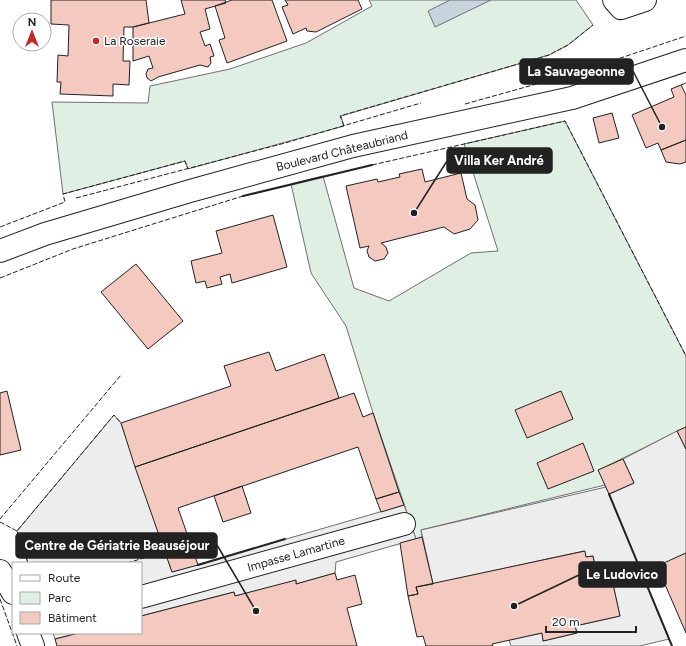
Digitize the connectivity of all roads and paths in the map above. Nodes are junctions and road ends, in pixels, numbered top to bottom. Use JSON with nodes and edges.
{"nodes":[{"id":1,"x":614,"y":0,"type":"edge"},
{"id":2,"x":644,"y":0,"type":"edge"},
{"id":3,"x":686,"y":60,"type":"edge"},
{"id":4,"x":0,"y":251,"type":"edge"},
{"id":5,"x":404,"y":524,"type":"dead end"},
{"id":6,"x":0,"y":571,"type":"edge"},
{"id":7,"x":12,"y":591,"type":"edge"},
{"id":8,"x":142,"y":597,"type":"edge"},
{"id":9,"x":28,"y":634,"type":"edge"},
{"id":10,"x":33,"y":646,"type":"edge"}],
"edges":[{"from":1,"to":2,"type":"street"},
{"from":3,"to":4,"type":"street","name":"Boulevard Châteaubriand"},
{"from":5,"to":8,"type":"street","name":"Impasse Lamartine"},
{"from":6,"to":7,"type":"street"},
{"from":9,"to":10,"type":"street"}]}
